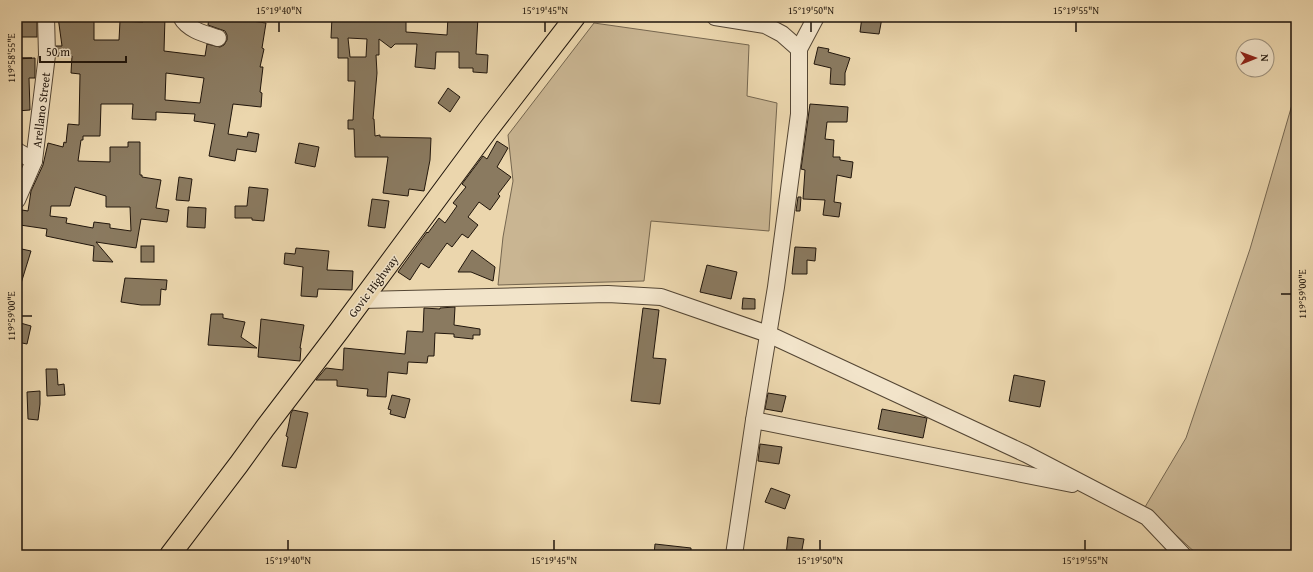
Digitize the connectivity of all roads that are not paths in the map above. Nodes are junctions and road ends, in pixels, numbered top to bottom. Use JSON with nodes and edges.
{"nodes":[{"id":1,"x":46,"y":17,"type":"edge"},
{"id":2,"x":181,"y":17,"type":"edge"},
{"id":3,"x":575,"y":17,"type":"edge"},
{"id":4,"x":715,"y":17,"type":"edge"},
{"id":5,"x":816,"y":17,"type":"edge"},
{"id":6,"x":218,"y":38,"type":"dead end"},
{"id":7,"x":799,"y":49,"type":"junction"},
{"id":8,"x":17,"y":151,"type":"edge"},
{"id":9,"x":34,"y":161,"type":"junction"},
{"id":10,"x":17,"y":200,"type":"edge"},
{"id":11,"x":362,"y":300,"type":"junction"},
{"id":12,"x":768,"y":334,"type":"junction"},
{"id":13,"x":754,"y":420,"type":"junction"},
{"id":14,"x":1092,"y":488,"type":"junction"},
{"id":15,"x":170,"y":555,"type":"edge"},
{"id":16,"x":734,"y":555,"type":"edge"},
{"id":17,"x":1183,"y":555,"type":"edge"}],
"edges":[{"from":1,"to":9,"type":"street","name":"Arellano Street"},
{"from":2,"to":6,"type":"street"},
{"from":3,"to":11,"type":"main road","name":"Govic Highway"},
{"from":4,"to":7,"type":"street"},
{"from":5,"to":7,"type":"street"},
{"from":7,"to":12,"type":"street"},
{"from":8,"to":9,"type":"street"},
{"from":9,"to":10,"type":"street","name":"Arellano Street"},
{"from":11,"to":12,"type":"street"},
{"from":11,"to":15,"type":"main road","name":"Govic Highway"},
{"from":12,"to":13,"type":"street"},
{"from":12,"to":14,"type":"street"},
{"from":13,"to":14,"type":"street"},
{"from":13,"to":16,"type":"street"},
{"from":14,"to":17,"type":"street"}]}
